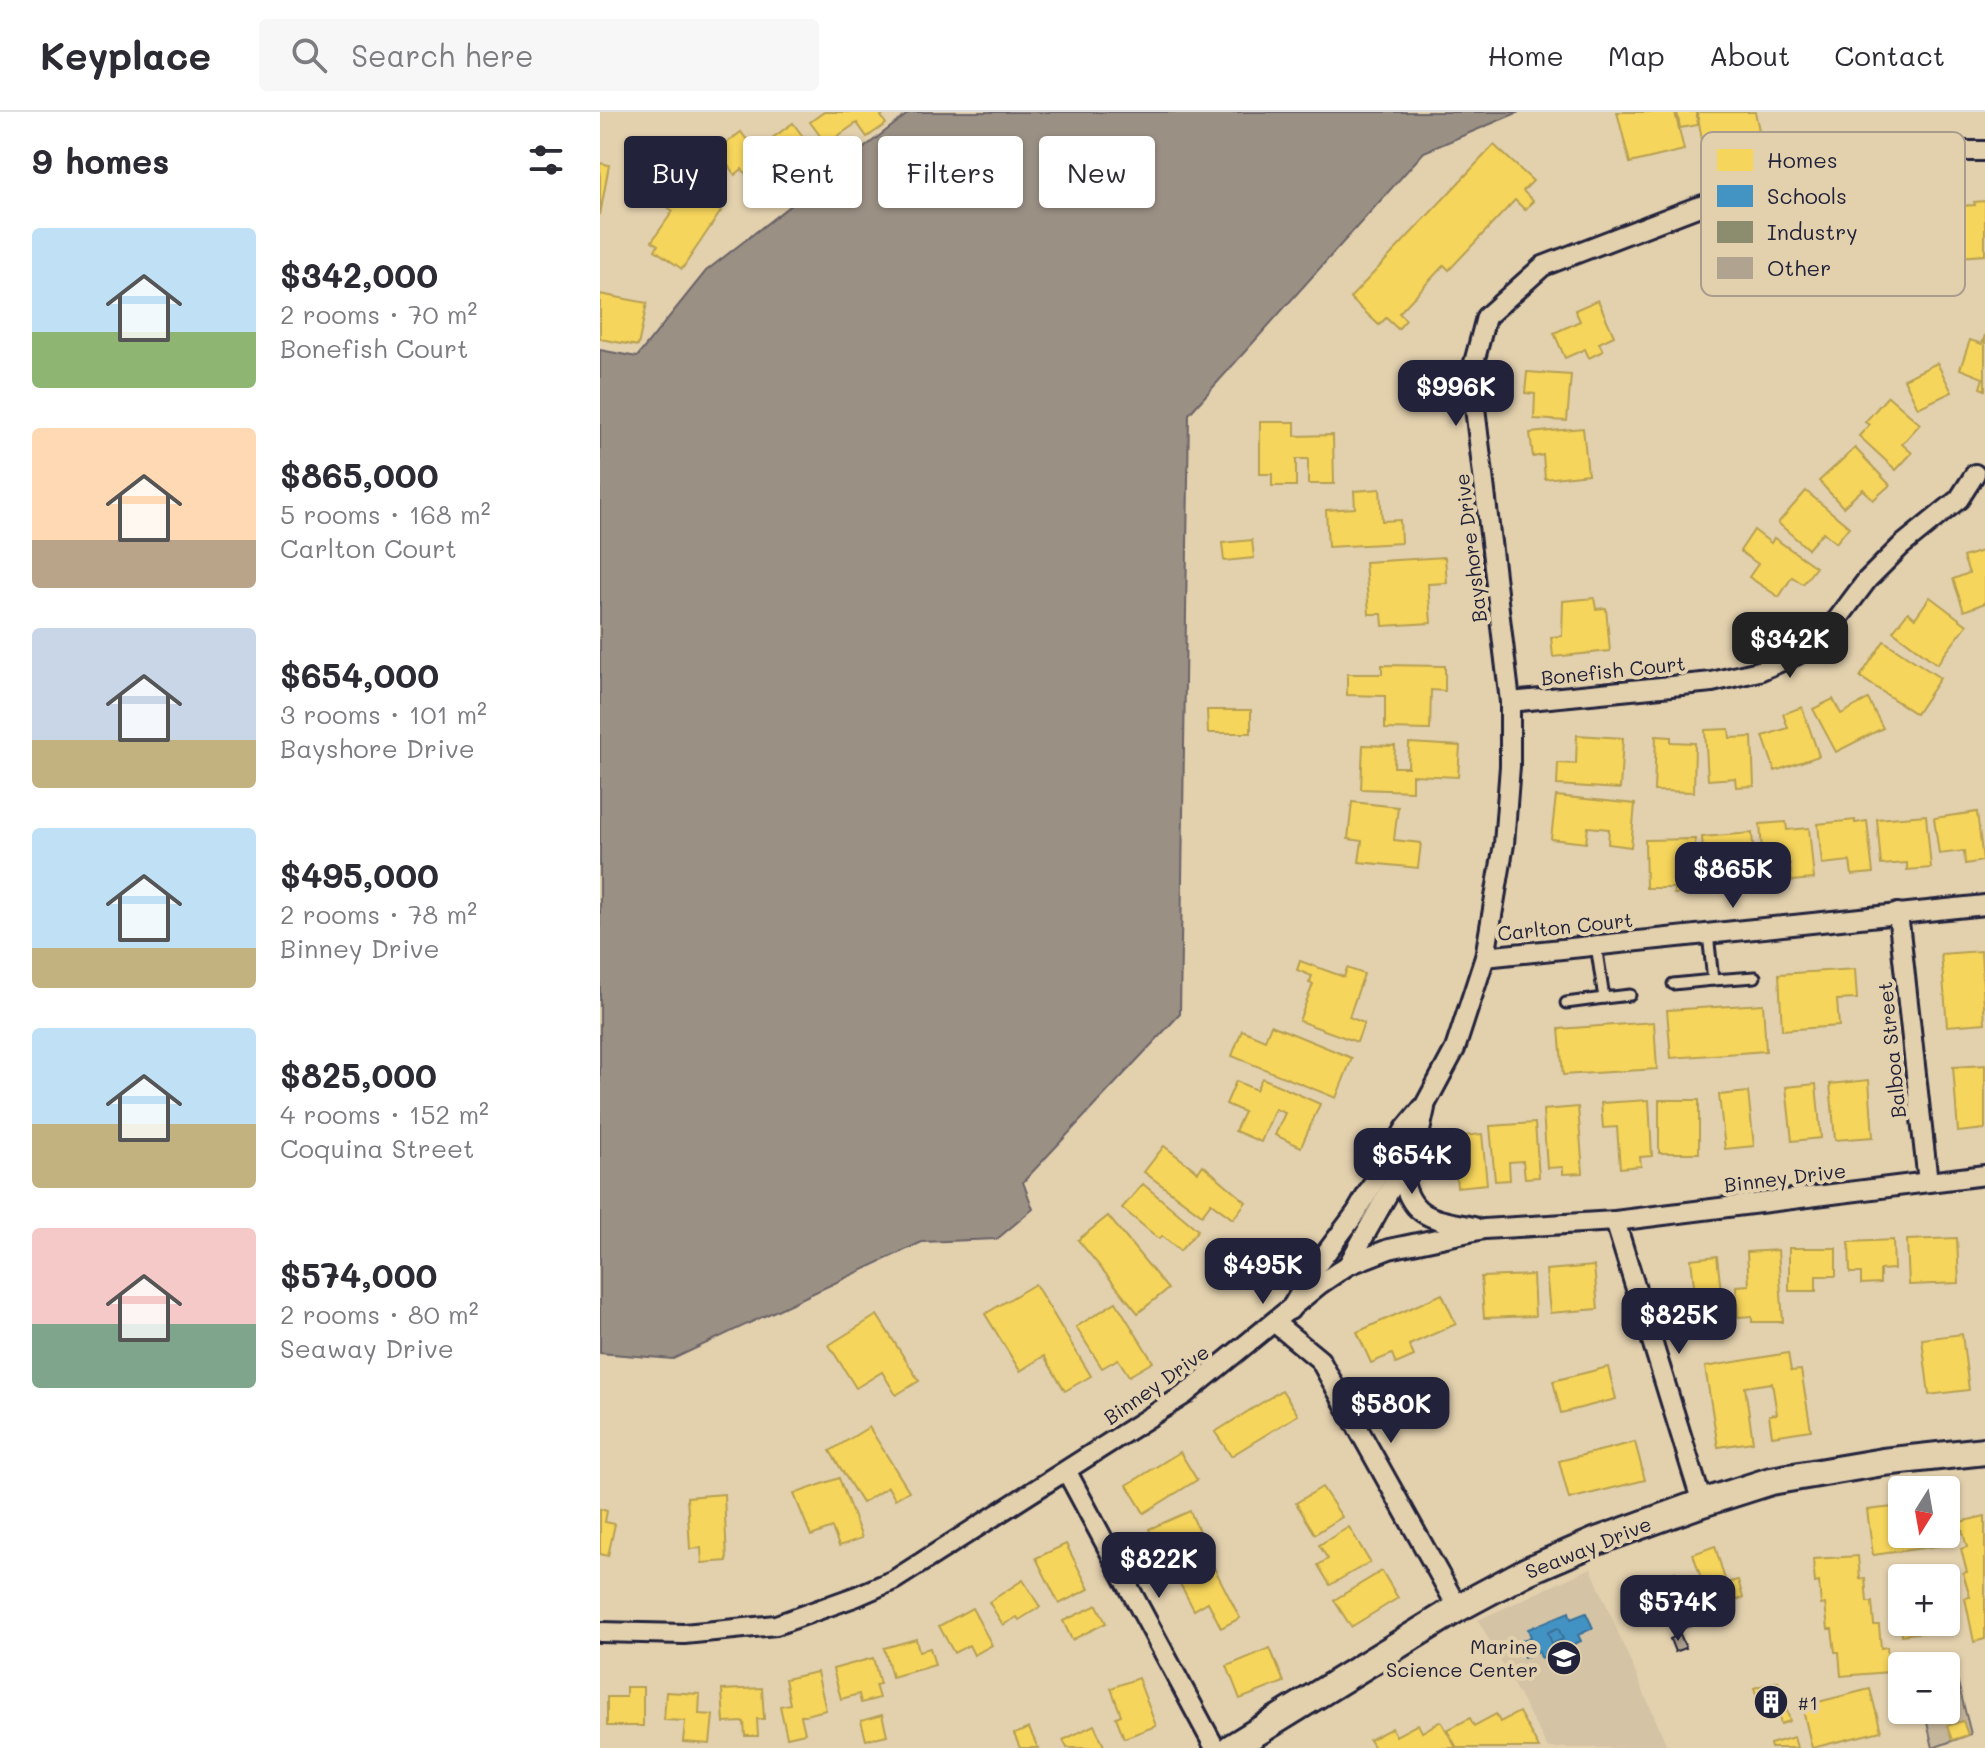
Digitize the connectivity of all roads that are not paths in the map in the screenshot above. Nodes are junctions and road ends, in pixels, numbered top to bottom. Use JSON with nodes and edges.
{"nodes":[{"id":1,"x":1701,"y":206,"type":"edge"},
{"id":2,"x":1975,"y":474,"type":"dead end"},
{"id":3,"x":1510,"y":702,"type":"junction"},
{"id":4,"x":1985,"y":905,"type":"edge"},
{"id":5,"x":1898,"y":913,"type":"junction"},
{"id":6,"x":1708,"y":934,"type":"junction"},
{"id":7,"x":1596,"y":945,"type":"junction"},
{"id":8,"x":1485,"y":957,"type":"junction"},
{"id":9,"x":1755,"y":977,"type":"dead end"},
{"id":10,"x":1713,"y":980,"type":"junction"},
{"id":11,"x":1673,"y":984,"type":"dead end"},
{"id":12,"x":1630,"y":995,"type":"dead end"},
{"id":13,"x":1604,"y":998,"type":"junction"},
{"id":14,"x":1566,"y":1003,"type":"dead end"},
{"id":15,"x":1425,"y":1105,"type":"junction"},
{"id":16,"x":1402,"y":1171,"type":"junction"},
{"id":17,"x":1985,"y":1175,"type":"edge"},
{"id":18,"x":1928,"y":1182,"type":"junction"},
{"id":19,"x":1615,"y":1221,"type":"junction"},
{"id":20,"x":1484,"y":1229,"type":"junction"},
{"id":21,"x":1348,"y":1265,"type":"junction"},
{"id":22,"x":1290,"y":1310,"type":"junction"},
{"id":23,"x":1275,"y":1323,"type":"junction"},
{"id":24,"x":1985,"y":1451,"type":"edge"},
{"id":25,"x":1067,"y":1472,"type":"junction"},
{"id":26,"x":1702,"y":1503,"type":"junction"},
{"id":27,"x":1458,"y":1608,"type":"junction"},
{"id":28,"x":600,"y":1632,"type":"edge"},
{"id":29,"x":1215,"y":1748,"type":"edge"},
{"id":30,"x":1231,"y":1748,"type":"edge"}],
"edges":[{"from":1,"to":3,"type":"street","name":"Bayshore Drive"},
{"from":2,"to":3,"type":"street","name":"Bonefish Court"},
{"from":3,"to":8,"type":"street","name":"Bayshore Drive"},
{"from":4,"to":5,"type":"street","name":"Carlton Court"},
{"from":5,"to":6,"type":"street","name":"Carlton Court"},
{"from":5,"to":18,"type":"street","name":"Balboa Street"},
{"from":6,"to":7,"type":"street","name":"Carlton Court"},
{"from":6,"to":10,"type":"lane"},
{"from":7,"to":8,"type":"street","name":"Carlton Court"},
{"from":7,"to":13,"type":"lane"},
{"from":8,"to":15,"type":"street","name":"Bayshore Drive"},
{"from":9,"to":10,"type":"lane"},
{"from":10,"to":11,"type":"lane"},
{"from":12,"to":13,"type":"lane"},
{"from":13,"to":14,"type":"lane"},
{"from":15,"to":16,"type":"street","name":"Bayshore Drive"},
{"from":15,"to":22,"type":"street","name":"Bayshore Drive"},
{"from":16,"to":20,"type":"street"},
{"from":16,"to":21,"type":"street","name":"Bayshore Drive"},
{"from":17,"to":18,"type":"street","name":"Binney Drive"},
{"from":18,"to":19,"type":"street","name":"Binney Drive"},
{"from":19,"to":20,"type":"street","name":"Binney Drive"},
{"from":19,"to":26,"type":"street"},
{"from":20,"to":21,"type":"street","name":"Binney Drive"},
{"from":21,"to":22,"type":"street","name":"Binney Drive"},
{"from":22,"to":23,"type":"street","name":"Binney Drive"},
{"from":23,"to":25,"type":"street","name":"Binney Drive"},
{"from":23,"to":27,"type":"street"},
{"from":24,"to":26,"type":"main road","name":"Seaway Drive"},
{"from":25,"to":28,"type":"street","name":"Binney Drive"},
{"from":25,"to":29,"type":"street"},
{"from":26,"to":27,"type":"main road","name":"Seaway Drive"},
{"from":27,"to":30,"type":"main road","name":"Seaway Drive"}]}
